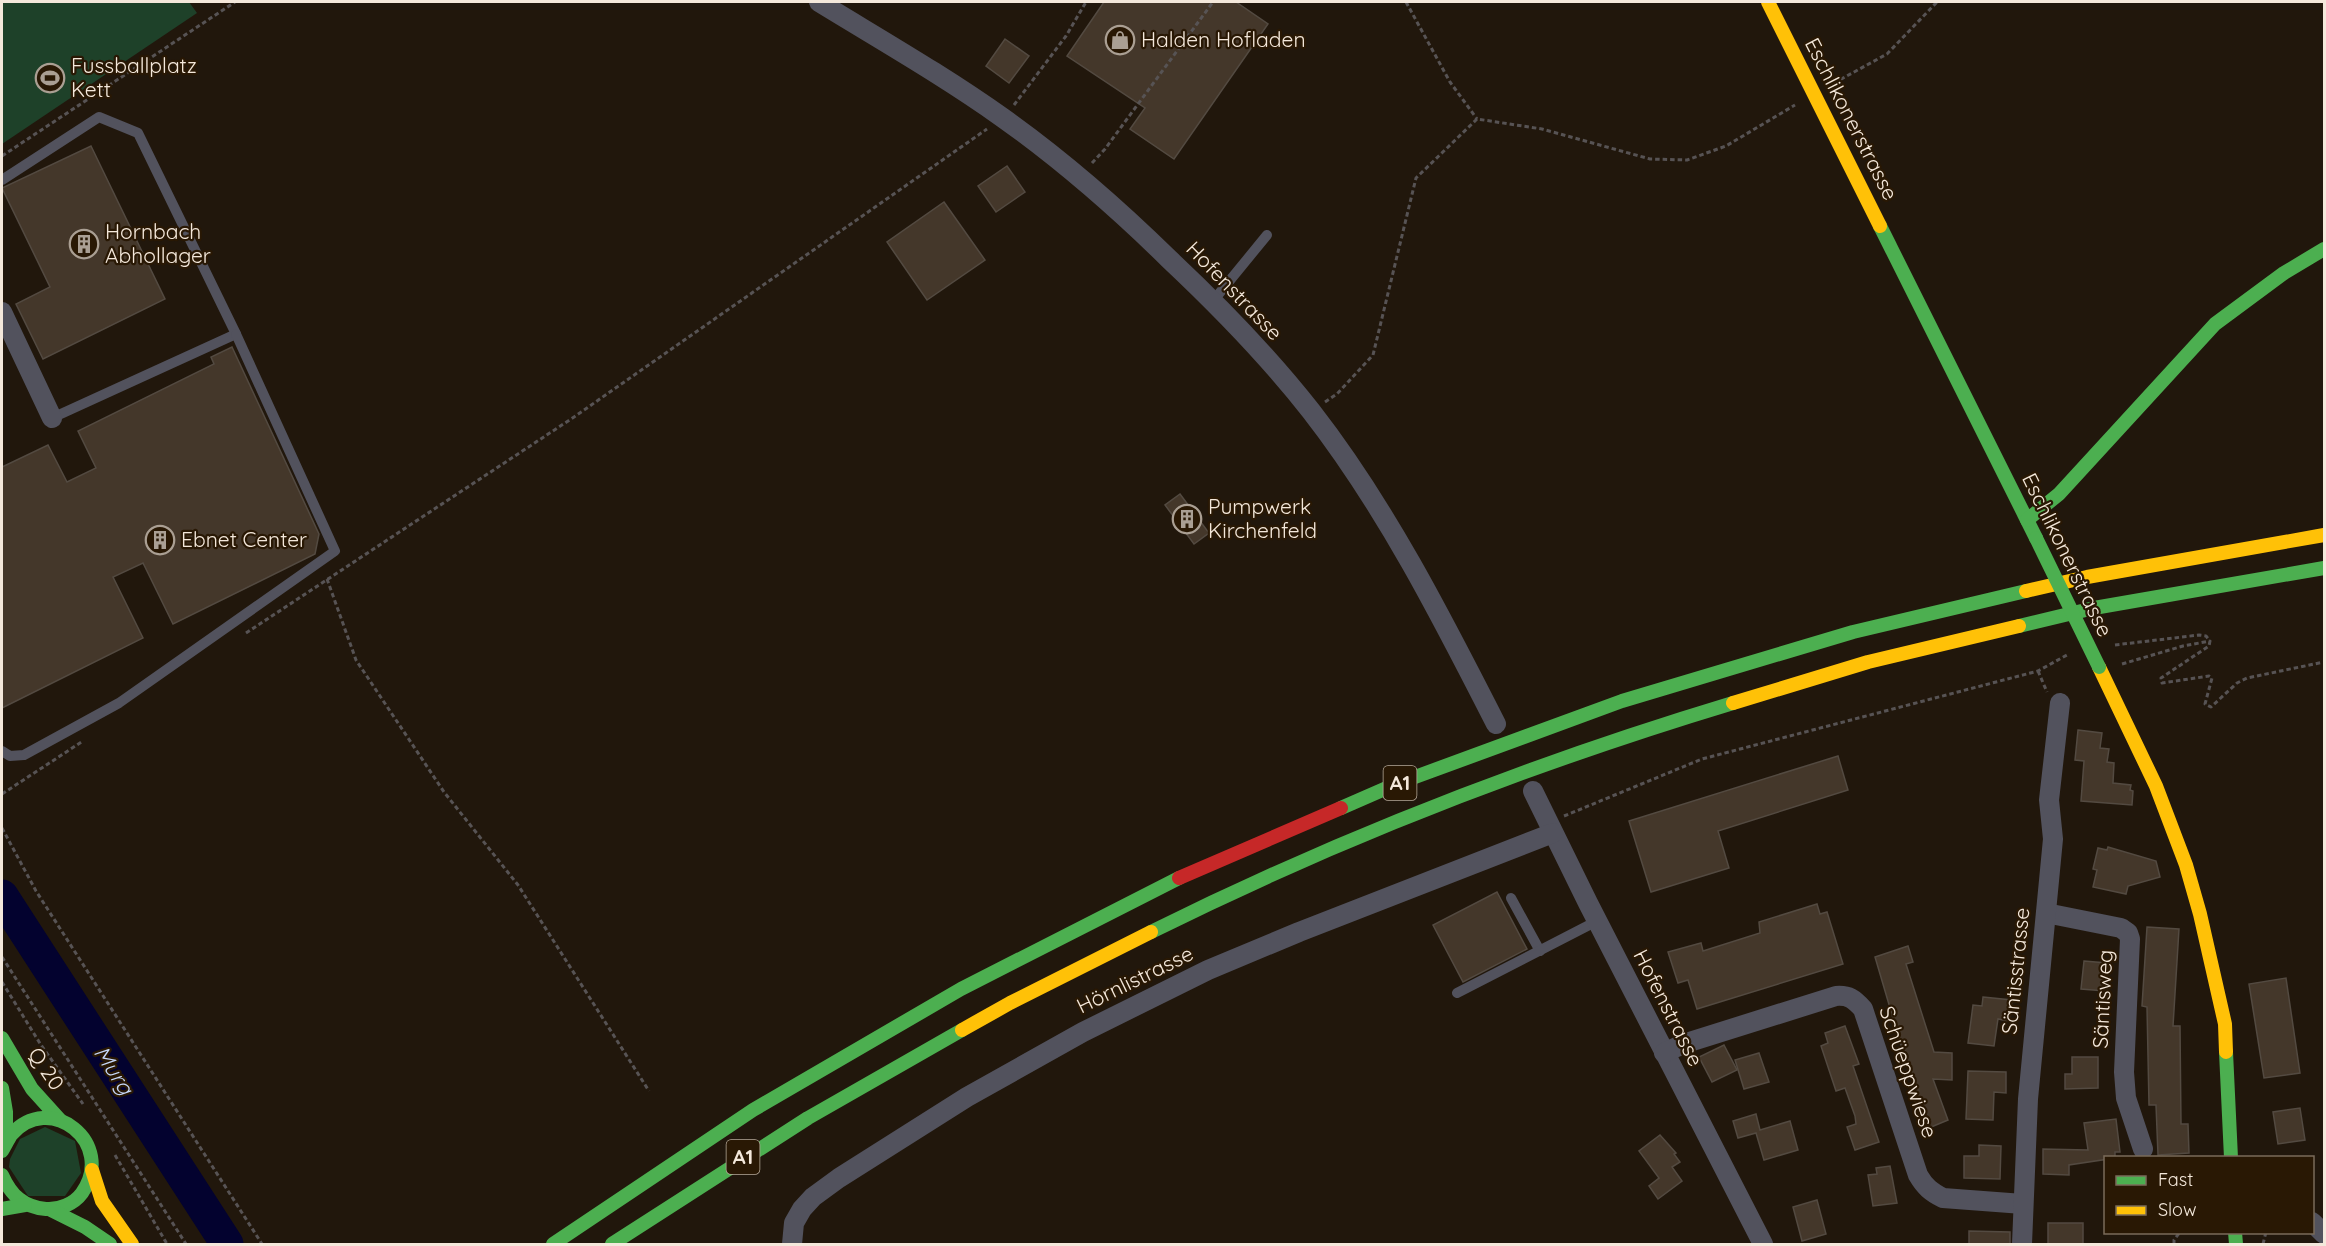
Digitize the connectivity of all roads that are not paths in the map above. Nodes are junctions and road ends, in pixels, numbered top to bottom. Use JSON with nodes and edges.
{"nodes":[{"id":1,"x":819,"y":2,"type":"edge"},
{"id":2,"x":1768,"y":2,"type":"edge"},
{"id":3,"x":2,"y":180,"type":"edge"},
{"id":4,"x":1267,"y":235,"type":"dead end"},
{"id":5,"x":2325,"y":249,"type":"edge"},
{"id":6,"x":1213,"y":301,"type":"junction"},
{"id":7,"x":2,"y":312,"type":"edge"},
{"id":8,"x":236,"y":334,"type":"junction"},
{"id":9,"x":52,"y":418,"type":"joint"},
{"id":10,"x":2027,"y":520,"type":"junction"},
{"id":11,"x":2325,"y":535,"type":"edge"},
{"id":12,"x":2325,"y":568,"type":"edge"},
{"id":13,"x":2060,"y":703,"type":"dead end"},
{"id":14,"x":1496,"y":724,"type":"dead end"},
{"id":15,"x":2,"y":751,"type":"edge"},
{"id":16,"x":1533,"y":791,"type":"dead end"},
{"id":17,"x":1551,"y":828,"type":"junction"},
{"id":18,"x":1511,"y":898,"type":"dead end"},
{"id":19,"x":2046,"y":913,"type":"junction"},
{"id":20,"x":1597,"y":921,"type":"junction"},
{"id":21,"x":1540,"y":951,"type":"junction"},
{"id":22,"x":1457,"y":993,"type":"dead end"},
{"id":23,"x":2,"y":1038,"type":"edge"},
{"id":24,"x":1664,"y":1053,"type":"junction"},
{"id":25,"x":2,"y":1088,"type":"edge"},
{"id":26,"x":60,"y":1120,"type":"junction"},
{"id":27,"x":4,"y":1147,"type":"edge"},
{"id":28,"x":2143,"y":1149,"type":"dead end"},
{"id":29,"x":2231,"y":1156,"type":"edge"},
{"id":30,"x":92,"y":1170,"type":"junction"},
{"id":31,"x":2,"y":1175,"type":"edge"},
{"id":32,"x":2023,"y":1204,"type":"junction"},
{"id":33,"x":25,"y":1205,"type":"junction"},
{"id":34,"x":2,"y":1209,"type":"edge"},
{"id":35,"x":51,"y":1210,"type":"junction"},
{"id":36,"x":2314,"y":1223,"type":"edge"},
{"id":37,"x":2325,"y":1234,"type":"edge"},
{"id":38,"x":110,"y":1245,"type":"edge"},
{"id":39,"x":132,"y":1245,"type":"edge"},
{"id":40,"x":553,"y":1245,"type":"edge"},
{"id":41,"x":612,"y":1245,"type":"edge"},
{"id":42,"x":792,"y":1245,"type":"edge"},
{"id":43,"x":1763,"y":1245,"type":"edge"},
{"id":44,"x":2022,"y":1245,"type":"edge"}],
"edges":[{"from":1,"to":6,"type":"street","name":"Hofenstrasse"},
{"from":2,"to":10,"type":"main road","name":"Eschlikonerstrasse"},
{"from":3,"to":8,"type":"lane"},
{"from":4,"to":6,"type":"lane"},
{"from":5,"to":10,"type":"main road"},
{"from":6,"to":14,"type":"street","name":"Hofenstrasse"},
{"from":7,"to":9,"type":"street"},
{"from":8,"to":9,"type":"lane"},
{"from":8,"to":15,"type":"lane"},
{"from":10,"to":29,"type":"main road","name":"Eschlikonerstrasse","bridge":true},
{"from":11,"to":40,"type":"main road","number":"A1"},
{"from":12,"to":41,"type":"main road","number":"A1"},
{"from":13,"to":19,"type":"street","name":"Säntisstrasse"},
{"from":16,"to":17,"type":"street","name":"Hofenstrasse"},
{"from":17,"to":20,"type":"street","name":"Hofenstrasse"},
{"from":17,"to":42,"type":"street","name":"Hörnlistrasse"},
{"from":18,"to":21,"type":"lane"},
{"from":19,"to":28,"type":"street","name":"Säntisweg"},
{"from":19,"to":32,"type":"street","name":"Säntisstrasse"},
{"from":20,"to":21,"type":"lane"},
{"from":20,"to":24,"type":"street","name":"Hofenstrasse"},
{"from":21,"to":22,"type":"lane"},
{"from":23,"to":26,"type":"main road","name":"Q 20"},
{"from":24,"to":32,"type":"street","name":"Schüeppwiese"},
{"from":24,"to":43,"type":"street","name":"Hofenstrasse"},
{"from":25,"to":27,"type":"main road","name":"Q 20"},
{"from":26,"to":27,"type":"main road","name":"Q 20"},
{"from":26,"to":30,"type":"main road","name":"Q 20"},
{"from":30,"to":35,"type":"main road"},
{"from":30,"to":39,"type":"main road","name":"Q 20"},
{"from":31,"to":33,"type":"main road"},
{"from":32,"to":44,"type":"street","name":"Säntisstrasse"},
{"from":33,"to":34,"type":"main road"},
{"from":33,"to":35,"type":"main road"},
{"from":35,"to":38,"type":"main road"},
{"from":36,"to":37,"type":"street"}]}
